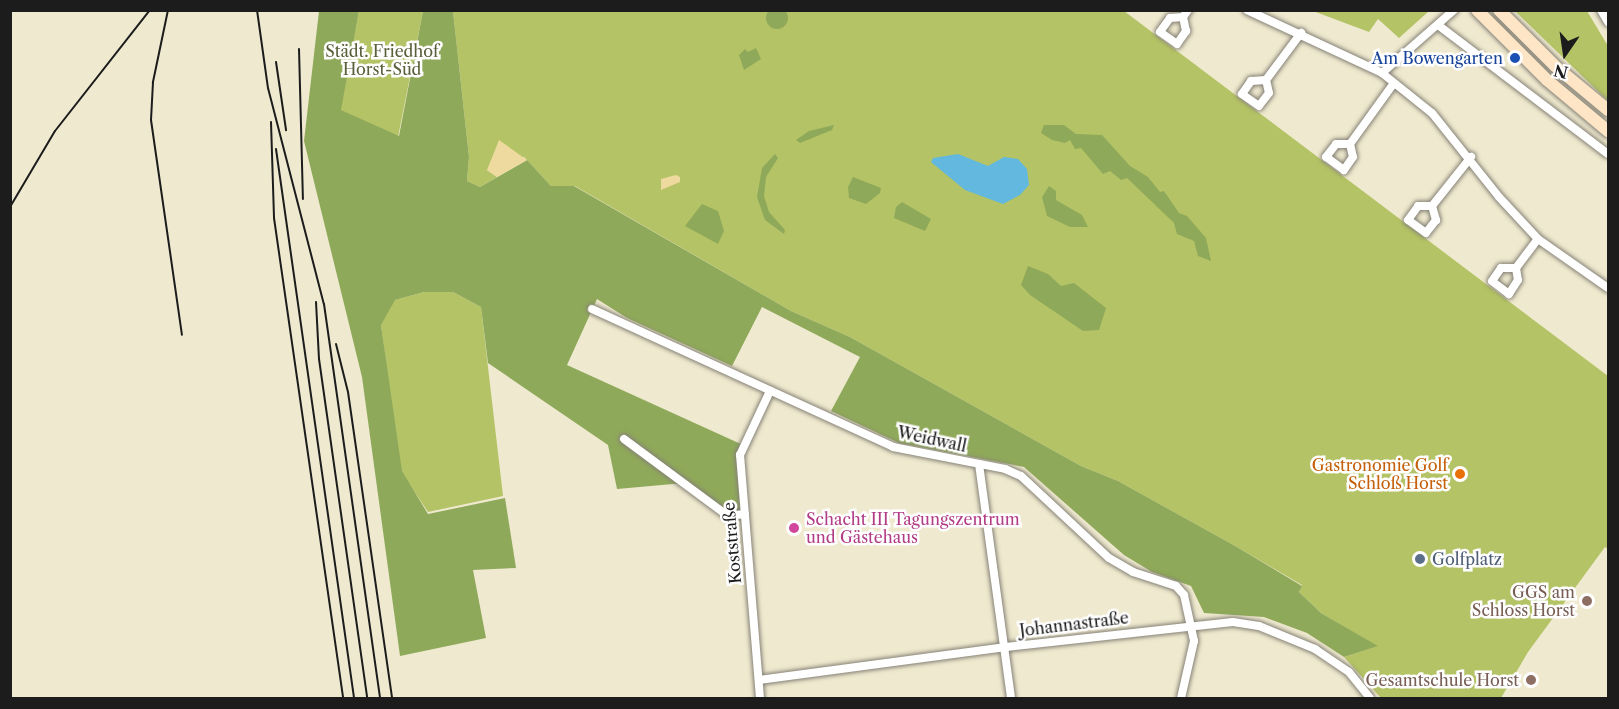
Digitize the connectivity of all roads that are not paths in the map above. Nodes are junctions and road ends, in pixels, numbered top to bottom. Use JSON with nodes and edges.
{"nodes":[{"id":1,"x":1247,"y":10,"type":"edge"},
{"id":2,"x":1454,"y":10,"type":"edge"},
{"id":3,"x":1477,"y":10,"type":"edge"},
{"id":4,"x":1499,"y":10,"type":"edge"},
{"id":5,"x":1601,"y":10,"type":"edge"},
{"id":6,"x":1608,"y":22,"type":"edge"},
{"id":7,"x":1438,"y":24,"type":"junction"},
{"id":8,"x":1301,"y":33,"type":"junction"},
{"id":9,"x":1382,"y":73,"type":"junction"},
{"id":10,"x":1266,"y":80,"type":"dead end"},
{"id":11,"x":1394,"y":83,"type":"junction"},
{"id":12,"x":1608,"y":110,"type":"edge"},
{"id":13,"x":1608,"y":131,"type":"edge"},
{"id":14,"x":1350,"y":144,"type":"dead end"},
{"id":15,"x":1608,"y":154,"type":"edge"},
{"id":16,"x":1471,"y":157,"type":"junction"},
{"id":17,"x":1432,"y":207,"type":"dead end"},
{"id":18,"x":1538,"y":239,"type":"junction"},
{"id":19,"x":1516,"y":268,"type":"dead end"},
{"id":20,"x":1608,"y":288,"type":"edge"},
{"id":21,"x":592,"y":309,"type":"dead end"},
{"id":22,"x":770,"y":391,"type":"junction"},
{"id":23,"x":624,"y":439,"type":"dead end"},
{"id":24,"x":979,"y":464,"type":"junction"},
{"id":25,"x":745,"y":514,"type":"junction"},
{"id":26,"x":1193,"y":625,"type":"junction"},
{"id":27,"x":1006,"y":647,"type":"junction"},
{"id":28,"x":759,"y":680,"type":"junction"},
{"id":29,"x":760,"y":699,"type":"edge"},
{"id":30,"x":1011,"y":699,"type":"edge"},
{"id":31,"x":1181,"y":699,"type":"edge"},
{"id":32,"x":1370,"y":699,"type":"edge"}],
"edges":[{"from":1,"to":8,"type":"street"},
{"from":2,"to":7,"type":"street"},
{"from":3,"to":13,"type":"main road"},
{"from":4,"to":12,"type":"main road"},
{"from":5,"to":6,"type":"street"},
{"from":7,"to":9,"type":"street"},
{"from":7,"to":15,"type":"street"},
{"from":8,"to":9,"type":"street"},
{"from":8,"to":10,"type":"street"},
{"from":9,"to":11,"type":"street"},
{"from":11,"to":14,"type":"street"},
{"from":11,"to":16,"type":"street"},
{"from":16,"to":17,"type":"street"},
{"from":16,"to":18,"type":"street"},
{"from":18,"to":19,"type":"street"},
{"from":18,"to":20,"type":"street"},
{"from":21,"to":22,"type":"street","name":"Weidwall"},
{"from":22,"to":24,"type":"street","name":"Weidwall"},
{"from":22,"to":25,"type":"street","name":"Koststraße"},
{"from":23,"to":25,"type":"street"},
{"from":24,"to":26,"type":"street","name":"Weidwall"},
{"from":24,"to":27,"type":"street"},
{"from":25,"to":28,"type":"street","name":"Koststraße"},
{"from":26,"to":27,"type":"street","name":"Johannastraße"},
{"from":26,"to":31,"type":"street","name":"Weidwall"},
{"from":26,"to":32,"type":"street","name":"Johannastraße"},
{"from":27,"to":28,"type":"street","name":"Johannastraße"},
{"from":27,"to":30,"type":"street"},
{"from":28,"to":29,"type":"street","name":"Koststraße"}]}
